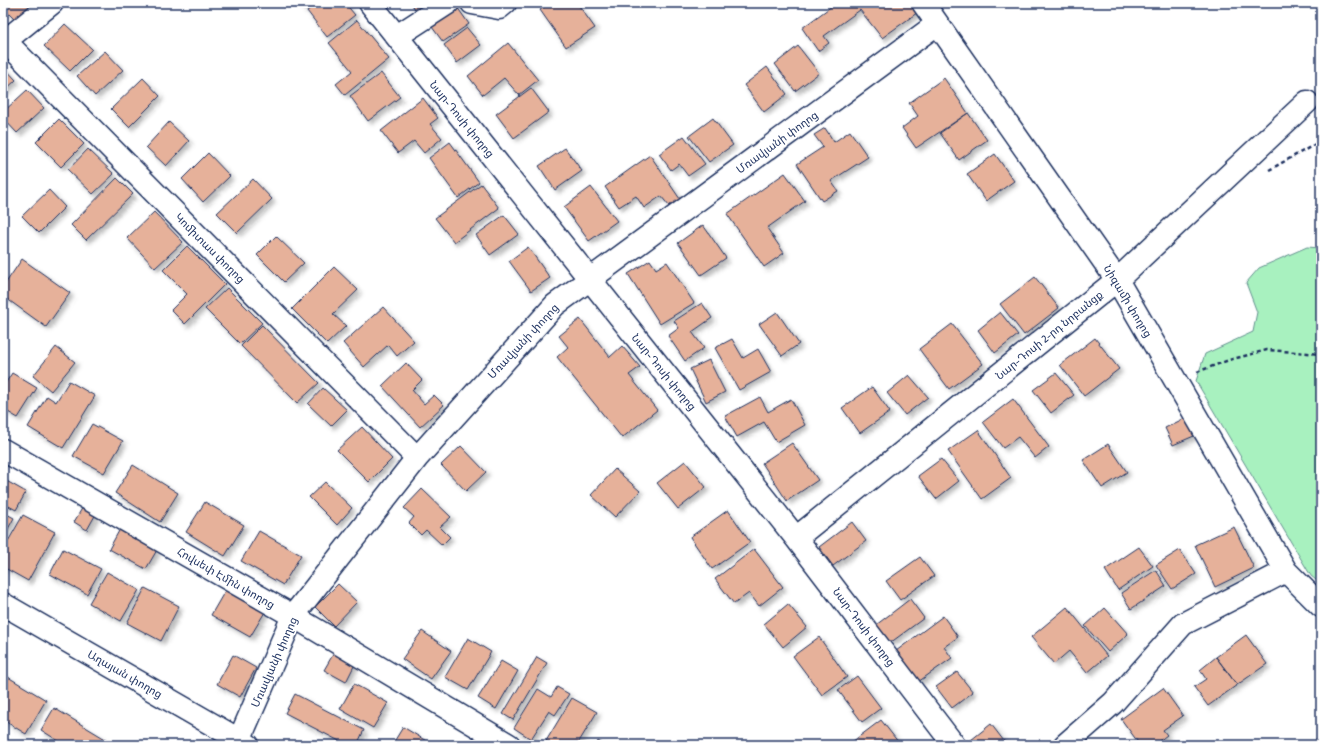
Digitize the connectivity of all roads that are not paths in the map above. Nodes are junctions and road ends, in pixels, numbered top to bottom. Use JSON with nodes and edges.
{"nodes":[{"id":1,"x":52,"y":3,"type":"edge"},
{"id":2,"x":370,"y":3,"type":"edge"},
{"id":3,"x":448,"y":3,"type":"edge"},
{"id":4,"x":472,"y":3,"type":"edge"},
{"id":5,"x":505,"y":3,"type":"edge"},
{"id":6,"x":923,"y":3,"type":"edge"},
{"id":7,"x":937,"y":24,"type":"junction"},
{"id":8,"x":397,"y":36,"type":"junction"},
{"id":9,"x":4,"y":40,"type":"edge"},
{"id":10,"x":1307,"y":102,"type":"dead end"},
{"id":11,"x":590,"y":279,"type":"junction"},
{"id":12,"x":1117,"y":280,"type":"junction"},
{"id":13,"x":3,"y":450,"type":"edge"},
{"id":14,"x":417,"y":458,"type":"junction"},
{"id":15,"x":796,"y":538,"type":"junction"},
{"id":16,"x":1286,"y":571,"type":"junction"},
{"id":17,"x":3,"y":604,"type":"edge"},
{"id":18,"x":1321,"y":606,"type":"edge"},
{"id":19,"x":293,"y":616,"type":"junction"},
{"id":20,"x":241,"y":743,"type":"edge"},
{"id":21,"x":509,"y":745,"type":"edge"},
{"id":22,"x":954,"y":745,"type":"edge"},
{"id":23,"x":1065,"y":745,"type":"edge"}],
"edges":[{"from":1,"to":9,"type":"street"},
{"from":2,"to":8,"type":"street","name":"Նար-Դոսի փողոց"},
{"from":3,"to":8,"type":"street"},
{"from":4,"to":5,"type":"street"},
{"from":6,"to":7,"type":"street","name":"Նիզամի փողոց"},
{"from":7,"to":11,"type":"street","name":"Մռավյանի փողոց"},
{"from":7,"to":12,"type":"street","name":"Նիզամի փողոց"},
{"from":8,"to":11,"type":"street","name":"Նար-Դոսի փողոց"},
{"from":9,"to":14,"type":"street","name":"Կոմիտաս փողոց"},
{"from":10,"to":12,"type":"street","name":"Նար-Դոսի 2-րդ նրբանցք"},
{"from":11,"to":14,"type":"street","name":"Մռավյանի փողոց"},
{"from":11,"to":15,"type":"street","name":"Նար-Դոսի փողոց"},
{"from":12,"to":15,"type":"street","name":"Նար-Դոսի 2-րդ նրբանցք"},
{"from":12,"to":16,"type":"street","name":"Նիզամի փողոց"},
{"from":13,"to":19,"type":"street","name":"Հովսեփ Էմին փողոց"},
{"from":14,"to":19,"type":"street","name":"Մռավյանի փողոց"},
{"from":15,"to":22,"type":"street","name":"Նար-Դոսի փողոց"},
{"from":16,"to":18,"type":"street","name":"Նիզամի փողոց"},
{"from":16,"to":23,"type":"street"},
{"from":17,"to":20,"type":"street","name":"Աղայան փողոց"},
{"from":19,"to":20,"type":"street","name":"Մռավյանի փողոց"},
{"from":19,"to":21,"type":"street","name":"Հովսեփ Էմին փողոց"}]}
